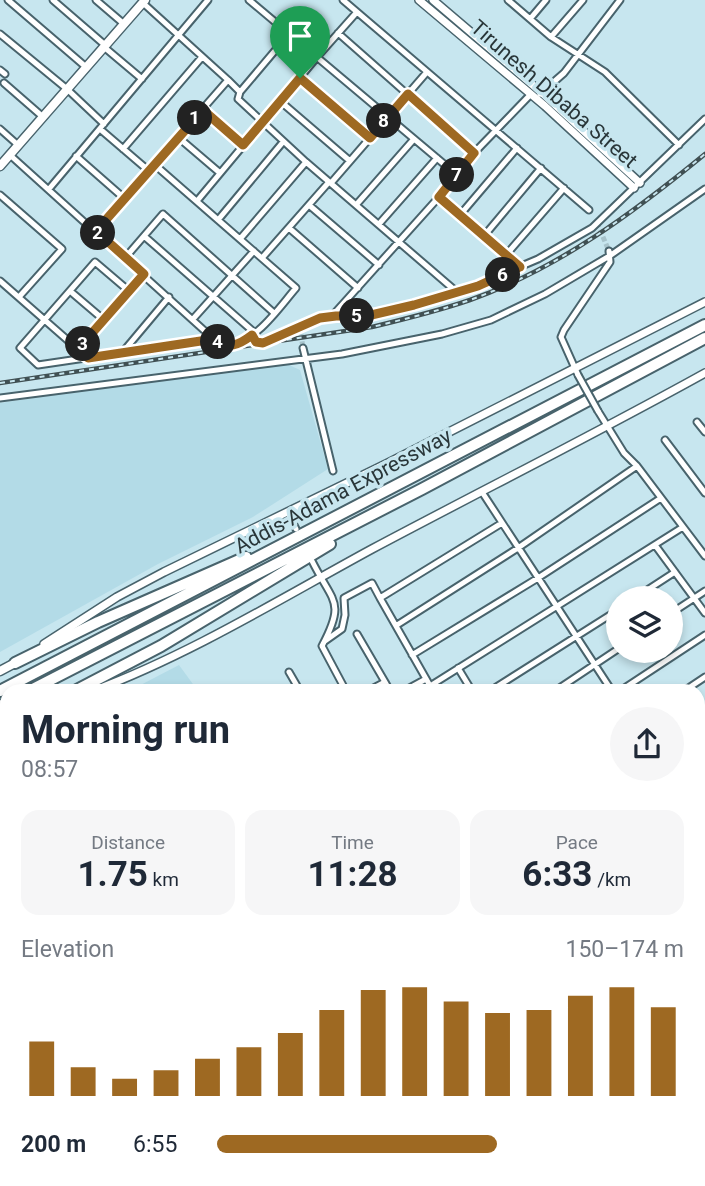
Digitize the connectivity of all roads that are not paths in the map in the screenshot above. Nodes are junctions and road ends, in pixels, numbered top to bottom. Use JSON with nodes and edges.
{"nodes":[{"id":1,"x":8,"y":0,"type":"edge"},
{"id":2,"x":53,"y":0,"type":"edge"},
{"id":3,"x":96,"y":0,"type":"edge"},
{"id":4,"x":208,"y":0,"type":"edge"},
{"id":5,"x":250,"y":0,"type":"edge"},
{"id":6,"x":343,"y":0,"type":"edge"},
{"id":7,"x":419,"y":0,"type":"edge"},
{"id":8,"x":433,"y":0,"type":"edge"},
{"id":9,"x":508,"y":0,"type":"edge"},
{"id":10,"x":546,"y":0,"type":"edge"},
{"id":11,"x":583,"y":0,"type":"edge"},
{"id":12,"x":620,"y":0,"type":"edge"},
{"id":13,"x":144,"y":1,"type":"edge"},
{"id":14,"x":357,"y":12,"type":"junction"},
{"id":15,"x":530,"y":19,"type":"junction"},
{"id":16,"x":124,"y":24,"type":"junction"},
{"id":17,"x":338,"y":33,"type":"junction"},
{"id":18,"x":0,"y":34,"type":"edge"},
{"id":19,"x":289,"y":34,"type":"junction"},
{"id":20,"x":178,"y":35,"type":"junction"},
{"id":21,"x":551,"y":37,"type":"junction"},
{"id":22,"x":105,"y":46,"type":"junction"},
{"id":23,"x":579,"y":55,"type":"junction"},
{"id":24,"x":202,"y":57,"type":"junction"},
{"id":25,"x":317,"y":57,"type":"junction"},
{"id":26,"x":86,"y":67,"type":"junction"},
{"id":27,"x":427,"y":72,"type":"junction"},
{"id":28,"x":300,"y":78,"type":"junction"},
{"id":29,"x":142,"y":79,"type":"junction"},
{"id":30,"x":228,"y":80,"type":"junction"},
{"id":31,"x":4,"y":83,"type":"dead end"},
{"id":32,"x":67,"y":89,"type":"junction"},
{"id":33,"x":240,"y":92,"type":"junction"},
{"id":34,"x":408,"y":94,"type":"junction"},
{"id":35,"x":536,"y":95,"type":"junction"},
{"id":36,"x":280,"y":101,"type":"junction"},
{"id":37,"x":203,"y":110,"type":"junction"},
{"id":38,"x":43,"y":117,"type":"junction"},
{"id":39,"x":388,"y":117,"type":"junction"},
{"id":40,"x":705,"y":119,"type":"edge"},
{"id":41,"x":262,"y":122,"type":"junction"},
{"id":42,"x":102,"y":126,"type":"junction"},
{"id":43,"x":0,"y":129,"type":"edge"},
{"id":44,"x":496,"y":129,"type":"junction"},
{"id":45,"x":178,"y":138,"type":"junction"},
{"id":46,"x":370,"y":138,"type":"junction"},
{"id":47,"x":414,"y":139,"type":"junction"},
{"id":48,"x":283,"y":142,"type":"junction"},
{"id":49,"x":18,"y":145,"type":"junction"},
{"id":50,"x":243,"y":145,"type":"junction"},
{"id":51,"x":679,"y":145,"type":"junction"},
{"id":52,"x":517,"y":148,"type":"junction"},
{"id":53,"x":124,"y":149,"type":"junction"},
{"id":54,"x":474,"y":153,"type":"junction"},
{"id":55,"x":10,"y":155,"type":"junction"},
{"id":56,"x":76,"y":156,"type":"junction"},
{"id":57,"x":437,"y":158,"type":"junction"},
{"id":58,"x":350,"y":161,"type":"junction"},
{"id":59,"x":1,"y":162,"type":"edge"},
{"id":60,"x":306,"y":162,"type":"junction"},
{"id":61,"x":155,"y":165,"type":"junction"},
{"id":62,"x":541,"y":168,"type":"junction"},
{"id":63,"x":149,"y":171,"type":"junction"},
{"id":64,"x":220,"y":173,"type":"junction"},
{"id":65,"x":457,"y":175,"type":"junction"},
{"id":66,"x":330,"y":182,"type":"junction"},
{"id":67,"x":637,"y":185,"type":"junction"},
{"id":68,"x":564,"y":187,"type":"junction"},
{"id":69,"x":49,"y":189,"type":"junction"},
{"id":70,"x":705,"y":189,"type":"edge"},
{"id":71,"x":0,"y":195,"type":"edge"},
{"id":72,"x":439,"y":197,"type":"junction"},
{"id":73,"x":125,"y":199,"type":"junction"},
{"id":74,"x":197,"y":201,"type":"junction"},
{"id":75,"x":309,"y":205,"type":"junction"},
{"id":76,"x":356,"y":205,"type":"junction"},
{"id":77,"x":589,"y":210,"type":"dead end"},
{"id":78,"x":460,"y":215,"type":"junction"},
{"id":79,"x":218,"y":220,"type":"junction"},
{"id":80,"x":379,"y":224,"type":"junction"},
{"id":81,"x":289,"y":228,"type":"junction"},
{"id":82,"x":96,"y":231,"type":"junction"},
{"id":83,"x":144,"y":236,"type":"junction"},
{"id":84,"x":484,"y":236,"type":"junction"},
{"id":85,"x":240,"y":239,"type":"junction"},
{"id":86,"x":400,"y":242,"type":"junction"},
{"id":87,"x":254,"y":251,"type":"junction"},
{"id":88,"x":610,"y":253,"type":"junction"},
{"id":89,"x":506,"y":255,"type":"junction"},
{"id":90,"x":125,"y":258,"type":"junction"},
{"id":91,"x":262,"y":258,"type":"junction"},
{"id":92,"x":379,"y":265,"type":"junction"},
{"id":93,"x":520,"y":267,"type":"junction"},
{"id":94,"x":144,"y":274,"type":"junction"},
{"id":95,"x":233,"y":275,"type":"junction"},
{"id":96,"x":0,"y":281,"type":"edge"},
{"id":97,"x":358,"y":288,"type":"junction"},
{"id":98,"x":70,"y":291,"type":"junction"},
{"id":99,"x":129,"y":291,"type":"junction"},
{"id":100,"x":458,"y":293,"type":"junction"},
{"id":101,"x":169,"y":297,"type":"junction"},
{"id":102,"x":213,"y":297,"type":"junction"},
{"id":103,"x":19,"y":298,"type":"junction"},
{"id":104,"x":705,"y":302,"type":"edge"},
{"id":105,"x":274,"y":313,"type":"junction"},
{"id":106,"x":331,"y":317,"type":"junction"},
{"id":107,"x":193,"y":319,"type":"junction"},
{"id":108,"x":104,"y":320,"type":"junction"},
{"id":109,"x":45,"y":321,"type":"junction"},
{"id":110,"x":705,"y":325,"type":"edge"},
{"id":111,"x":254,"y":334,"type":"junction"},
{"id":112,"x":705,"y":338,"type":"edge"},
{"id":113,"x":214,"y":339,"type":"junction"},
{"id":114,"x":303,"y":348,"type":"tunnel mouth"},
{"id":115,"x":78,"y":349,"type":"junction"},
{"id":116,"x":122,"y":353,"type":"junction"},
{"id":117,"x":88,"y":358,"type":"junction"},
{"id":118,"x":304,"y":359,"type":"junction"},
{"id":119,"x":576,"y":372,"type":"junction"},
{"id":120,"x":705,"y":373,"type":"edge"},
{"id":121,"x":0,"y":397,"type":"edge"},
{"id":122,"x":697,"y":422,"type":"dead end"},
{"id":123,"x":607,"y":427,"type":"junction"},
{"id":124,"x":705,"y":432,"type":"edge"},
{"id":125,"x":665,"y":440,"type":"dead end"},
{"id":126,"x":637,"y":466,"type":"junction"},
{"id":127,"x":333,"y":471,"type":"dead end"},
{"id":128,"x":482,"y":492,"type":"junction"},
{"id":129,"x":705,"y":493,"type":"edge"},
{"id":130,"x":661,"y":498,"type":"junction"},
{"id":131,"x":389,"y":507,"type":"junction"},
{"id":132,"x":288,"y":513,"type":"junction"},
{"id":133,"x":502,"y":523,"type":"junction"},
{"id":134,"x":683,"y":527,"type":"junction"},
{"id":135,"x":296,"y":529,"type":"dead end"},
{"id":136,"x":310,"y":530,"type":"junction"},
{"id":137,"x":654,"y":545,"type":"junction"},
{"id":138,"x":518,"y":548,"type":"junction"},
{"id":139,"x":705,"y":556,"type":"edge"},
{"id":140,"x":312,"y":561,"type":"dead end"},
{"id":141,"x":675,"y":572,"type":"junction"},
{"id":142,"x":320,"y":578,"type":"junction"},
{"id":143,"x":538,"y":578,"type":"junction"},
{"id":144,"x":653,"y":586,"type":"edge"},
{"id":145,"x":705,"y":591,"type":"edge"},
{"id":146,"x":380,"y":598,"type":"junction"},
{"id":147,"x":694,"y":598,"type":"junction"},
{"id":148,"x":683,"y":605,"type":"edge"},
{"id":149,"x":557,"y":607,"type":"junction"},
{"id":150,"x":705,"y":613,"type":"edge"},
{"id":151,"x":606,"y":618,"type":"edge"},
{"id":152,"x":397,"y":625,"type":"junction"},
{"id":153,"x":357,"y":634,"type":"dead end"},
{"id":154,"x":705,"y":635,"type":"edge"},
{"id":155,"x":576,"y":637,"type":"junction"},
{"id":156,"x":325,"y":640,"type":"junction"},
{"id":157,"x":412,"y":655,"type":"junction"},
{"id":158,"x":606,"y":657,"type":"edge"},
{"id":159,"x":15,"y":663,"type":"junction"},
{"id":160,"x":595,"y":665,"type":"junction"},
{"id":161,"x":458,"y":668,"type":"junction"},
{"id":162,"x":0,"y":671,"type":"edge"},
{"id":163,"x":289,"y":672,"type":"dead end"},
{"id":164,"x":426,"y":679,"type":"junction"},
{"id":165,"x":385,"y":682,"type":"joint"},
{"id":166,"x":13,"y":684,"type":"edge"},
{"id":167,"x":43,"y":684,"type":"edge"},
{"id":168,"x":88,"y":684,"type":"edge"},
{"id":169,"x":110,"y":684,"type":"edge"},
{"id":170,"x":296,"y":684,"type":"edge"},
{"id":171,"x":342,"y":684,"type":"edge"},
{"id":172,"x":381,"y":684,"type":"edge"},
{"id":173,"x":417,"y":684,"type":"edge"},
{"id":174,"x":429,"y":684,"type":"edge"},
{"id":175,"x":436,"y":684,"type":"edge"},
{"id":176,"x":468,"y":684,"type":"edge"},
{"id":177,"x":501,"y":684,"type":"edge"},
{"id":178,"x":566,"y":684,"type":"edge"},
{"id":179,"x":607,"y":684,"type":"edge"},
{"id":180,"x":631,"y":684,"type":"edge"}],
"edges":[{"from":1,"to":26,"type":"street"},
{"from":2,"to":22,"type":"street"},
{"from":3,"to":16,"type":"street"},
{"from":4,"to":20,"type":"street"},
{"from":5,"to":19,"type":"street"},
{"from":6,"to":14,"type":"street"},
{"from":7,"to":35,"type":"street","name":"Tirunesh Dibaba Street"},
{"from":8,"to":35,"type":"street","name":"Tirunesh Dibaba Street"},
{"from":9,"to":15,"type":"street"},
{"from":10,"to":15,"type":"street"},
{"from":11,"to":21,"type":"street"},
{"from":12,"to":23,"type":"street"},
{"from":13,"to":16,"type":"main road"},
{"from":13,"to":20,"type":"street"},
{"from":14,"to":17,"type":"street"},
{"from":14,"to":27,"type":"street"},
{"from":15,"to":21,"type":"street"},
{"from":16,"to":22,"type":"main road"},
{"from":17,"to":25,"type":"street"},
{"from":17,"to":34,"type":"street"},
{"from":18,"to":32,"type":"street"},
{"from":19,"to":25,"type":"street"},
{"from":19,"to":33,"type":"street"},
{"from":20,"to":24,"type":"street"},
{"from":20,"to":29,"type":"street"},
{"from":21,"to":23,"type":"street"},
{"from":22,"to":26,"type":"main road"},
{"from":22,"to":29,"type":"street"},
{"from":23,"to":35,"type":"street"},
{"from":23,"to":51,"type":"street"},
{"from":24,"to":30,"type":"street"},
{"from":24,"to":53,"type":"street"},
{"from":25,"to":28,"type":"street"},
{"from":25,"to":39,"type":"street"},
{"from":26,"to":32,"type":"main road"},
{"from":27,"to":34,"type":"street"},
{"from":27,"to":44,"type":"street"},
{"from":28,"to":36,"type":"street"},
{"from":28,"to":46,"type":"street"},
{"from":29,"to":42,"type":"street"},
{"from":30,"to":33,"type":"street"},
{"from":30,"to":37,"type":"street"},
{"from":31,"to":38,"type":"street"},
{"from":32,"to":38,"type":"main road"},
{"from":32,"to":42,"type":"street"},
{"from":33,"to":41,"type":"street"},
{"from":34,"to":39,"type":"street"},
{"from":34,"to":54,"type":"street"},
{"from":35,"to":44,"type":"street"},
{"from":35,"to":67,"type":"street","name":"Tirunesh Dibaba Street"},
{"from":36,"to":41,"type":"street"},
{"from":36,"to":58,"type":"street"},
{"from":37,"to":45,"type":"street"},
{"from":37,"to":50,"type":"street"},
{"from":38,"to":49,"type":"main road"},
{"from":39,"to":46,"type":"street"},
{"from":39,"to":47,"type":"street"},
{"from":40,"to":51,"type":"street"},
{"from":41,"to":48,"type":"street"},
{"from":41,"to":50,"type":"street"},
{"from":42,"to":53,"type":"street"},
{"from":42,"to":56,"type":"street"},
{"from":43,"to":49,"type":"street"},
{"from":44,"to":52,"type":"street"},
{"from":44,"to":54,"type":"street"},
{"from":45,"to":61,"type":"street"},
{"from":45,"to":64,"type":"street"},
{"from":46,"to":58,"type":"street"},
{"from":47,"to":57,"type":"street"},
{"from":47,"to":76,"type":"street"},
{"from":48,"to":60,"type":"street"},
{"from":48,"to":79,"type":"street"},
{"from":49,"to":55,"type":"main road"},
{"from":50,"to":64,"type":"street"},
{"from":51,"to":67,"type":"street"},
{"from":52,"to":62,"type":"street"},
{"from":52,"to":78,"type":"street"},
{"from":53,"to":63,"type":"street"},
{"from":54,"to":65,"type":"street"},
{"from":55,"to":59,"type":"main road"},
{"from":55,"to":69,"type":"street"},
{"from":56,"to":69,"type":"street"},
{"from":56,"to":73,"type":"street"},
{"from":57,"to":65,"type":"street"},
{"from":57,"to":80,"type":"street"},
{"from":58,"to":66,"type":"street"},
{"from":60,"to":66,"type":"street"},
{"from":60,"to":85,"type":"street"},
{"from":61,"to":63,"type":"street"},
{"from":61,"to":74,"type":"street"},
{"from":62,"to":68,"type":"street"},
{"from":62,"to":84,"type":"street"},
{"from":63,"to":73,"type":"street"},
{"from":64,"to":74,"type":"street"},
{"from":65,"to":72,"type":"street"},
{"from":66,"to":75,"type":"street"},
{"from":66,"to":76,"type":"street"},
{"from":67,"to":93,"type":"street"},
{"from":68,"to":77,"type":"street"},
{"from":68,"to":89,"type":"street"},
{"from":69,"to":82,"type":"street"},
{"from":70,"to":88,"type":"street"},
{"from":71,"to":103,"type":"street"},
{"from":72,"to":78,"type":"street"},
{"from":72,"to":86,"type":"street"},
{"from":73,"to":82,"type":"street"},
{"from":74,"to":79,"type":"street"},
{"from":75,"to":81,"type":"street"},
{"from":75,"to":92,"type":"street"},
{"from":76,"to":80,"type":"street"},
{"from":78,"to":84,"type":"street"},
{"from":79,"to":85,"type":"street"},
{"from":80,"to":86,"type":"street"},
{"from":81,"to":91,"type":"street"},
{"from":81,"to":97,"type":"street"},
{"from":82,"to":90,"type":"street"},
{"from":83,"to":90,"type":"street"},
{"from":83,"to":95,"type":"street"},
{"from":83,"to":102,"type":"street"},
{"from":84,"to":89,"type":"street"},
{"from":85,"to":87,"type":"street"},
{"from":86,"to":92,"type":"street"},
{"from":86,"to":100,"type":"street"},
{"from":87,"to":91,"type":"street"},
{"from":87,"to":95,"type":"street"},
{"from":88,"to":118,"type":"street"},
{"from":88,"to":119,"type":"street"},
{"from":89,"to":93,"type":"street"},
{"from":90,"to":94,"type":"street"},
{"from":91,"to":105,"type":"street"},
{"from":92,"to":97,"type":"street"},
{"from":93,"to":100,"type":"street"},
{"from":94,"to":99,"type":"street"},
{"from":94,"to":101,"type":"street"},
{"from":95,"to":102,"type":"street"},
{"from":95,"to":105,"type":"street"},
{"from":96,"to":103,"type":"street"},
{"from":97,"to":106,"type":"street"},
{"from":98,"to":99,"type":"street"},
{"from":98,"to":108,"type":"street"},
{"from":98,"to":109,"type":"street"},
{"from":99,"to":108,"type":"street"},
{"from":100,"to":106,"type":"street"},
{"from":101,"to":107,"type":"street"},
{"from":101,"to":116,"type":"street"},
{"from":102,"to":107,"type":"street"},
{"from":102,"to":111,"type":"street"},
{"from":103,"to":109,"type":"street"},
{"from":104,"to":119,"type":"street"},
{"from":105,"to":111,"type":"street"},
{"from":106,"to":111,"type":"street"},
{"from":107,"to":113,"type":"street"},
{"from":108,"to":115,"type":"street"},
{"from":109,"to":115,"type":"street"},
{"from":109,"to":117,"type":"street"},
{"from":110,"to":136,"type":"highway","name":"Addis-Adama Expressway"},
{"from":111,"to":113,"type":"street"},
{"from":112,"to":131,"type":"highway","name":"Addis-Adama Expressway"},
{"from":113,"to":116,"type":"street"},
{"from":114,"to":118,"type":"street"},
{"from":115,"to":117,"type":"street"},
{"from":116,"to":117,"type":"street"},
{"from":118,"to":121,"type":"street"},
{"from":118,"to":127,"type":"street"},
{"from":119,"to":123,"type":"street","bridge":true},
{"from":119,"to":132,"type":"street"},
{"from":120,"to":123,"type":"street"},
{"from":122,"to":124,"type":"street"},
{"from":123,"to":126,"type":"street"},
{"from":123,"to":128,"type":"street"},
{"from":125,"to":129,"type":"street"},
{"from":126,"to":130,"type":"street"},
{"from":126,"to":138,"type":"street"},
{"from":128,"to":133,"type":"street"},
{"from":128,"to":142,"type":"street"},
{"from":130,"to":134,"type":"street"},
{"from":130,"to":143,"type":"street"},
{"from":131,"to":167,"type":"highway","name":"Addis-Adama Expressway"},
{"from":131,"to":168,"type":"highway"},
{"from":132,"to":135,"type":"street"},
{"from":132,"to":159,"type":"street"},
{"from":133,"to":138,"type":"street"},
{"from":133,"to":146,"type":"street"},
{"from":134,"to":137,"type":"street"},
{"from":134,"to":139,"type":"street"},
{"from":136,"to":159,"type":"highway"},
{"from":136,"to":166,"type":"highway","name":"Addis-Adama Expressway"},
{"from":137,"to":141,"type":"street"},
{"from":137,"to":149,"type":"street"},
{"from":138,"to":143,"type":"street"},
{"from":138,"to":152,"type":"street"},
{"from":140,"to":142,"type":"street"},
{"from":141,"to":144,"type":"street"},
{"from":141,"to":147,"type":"street"},
{"from":142,"to":156,"type":"street"},
{"from":142,"to":169,"type":"street"},
{"from":143,"to":149,"type":"street"},
{"from":143,"to":157,"type":"street"},
{"from":145,"to":147,"type":"street"},
{"from":146,"to":152,"type":"street"},
{"from":146,"to":156,"type":"street"},
{"from":147,"to":148,"type":"street"},
{"from":147,"to":150,"type":"street"},
{"from":149,"to":155,"type":"street"},
{"from":149,"to":161,"type":"street"},
{"from":151,"to":155,"type":"street"},
{"from":152,"to":157,"type":"street"},
{"from":153,"to":165,"type":"street"},
{"from":154,"to":180,"type":"street"},
{"from":155,"to":160,"type":"street"},
{"from":155,"to":177,"type":"street"},
{"from":156,"to":171,"type":"street"},
{"from":157,"to":164,"type":"street"},
{"from":158,"to":160,"type":"street"},
{"from":159,"to":162,"type":"main road"},
{"from":160,"to":178,"type":"street"},
{"from":160,"to":179,"type":"street"},
{"from":161,"to":175,"type":"street"},
{"from":161,"to":176,"type":"street"},
{"from":163,"to":170,"type":"street"},
{"from":164,"to":173,"type":"street"},
{"from":164,"to":174,"type":"street"},
{"from":165,"to":172,"type":"street"}]}
